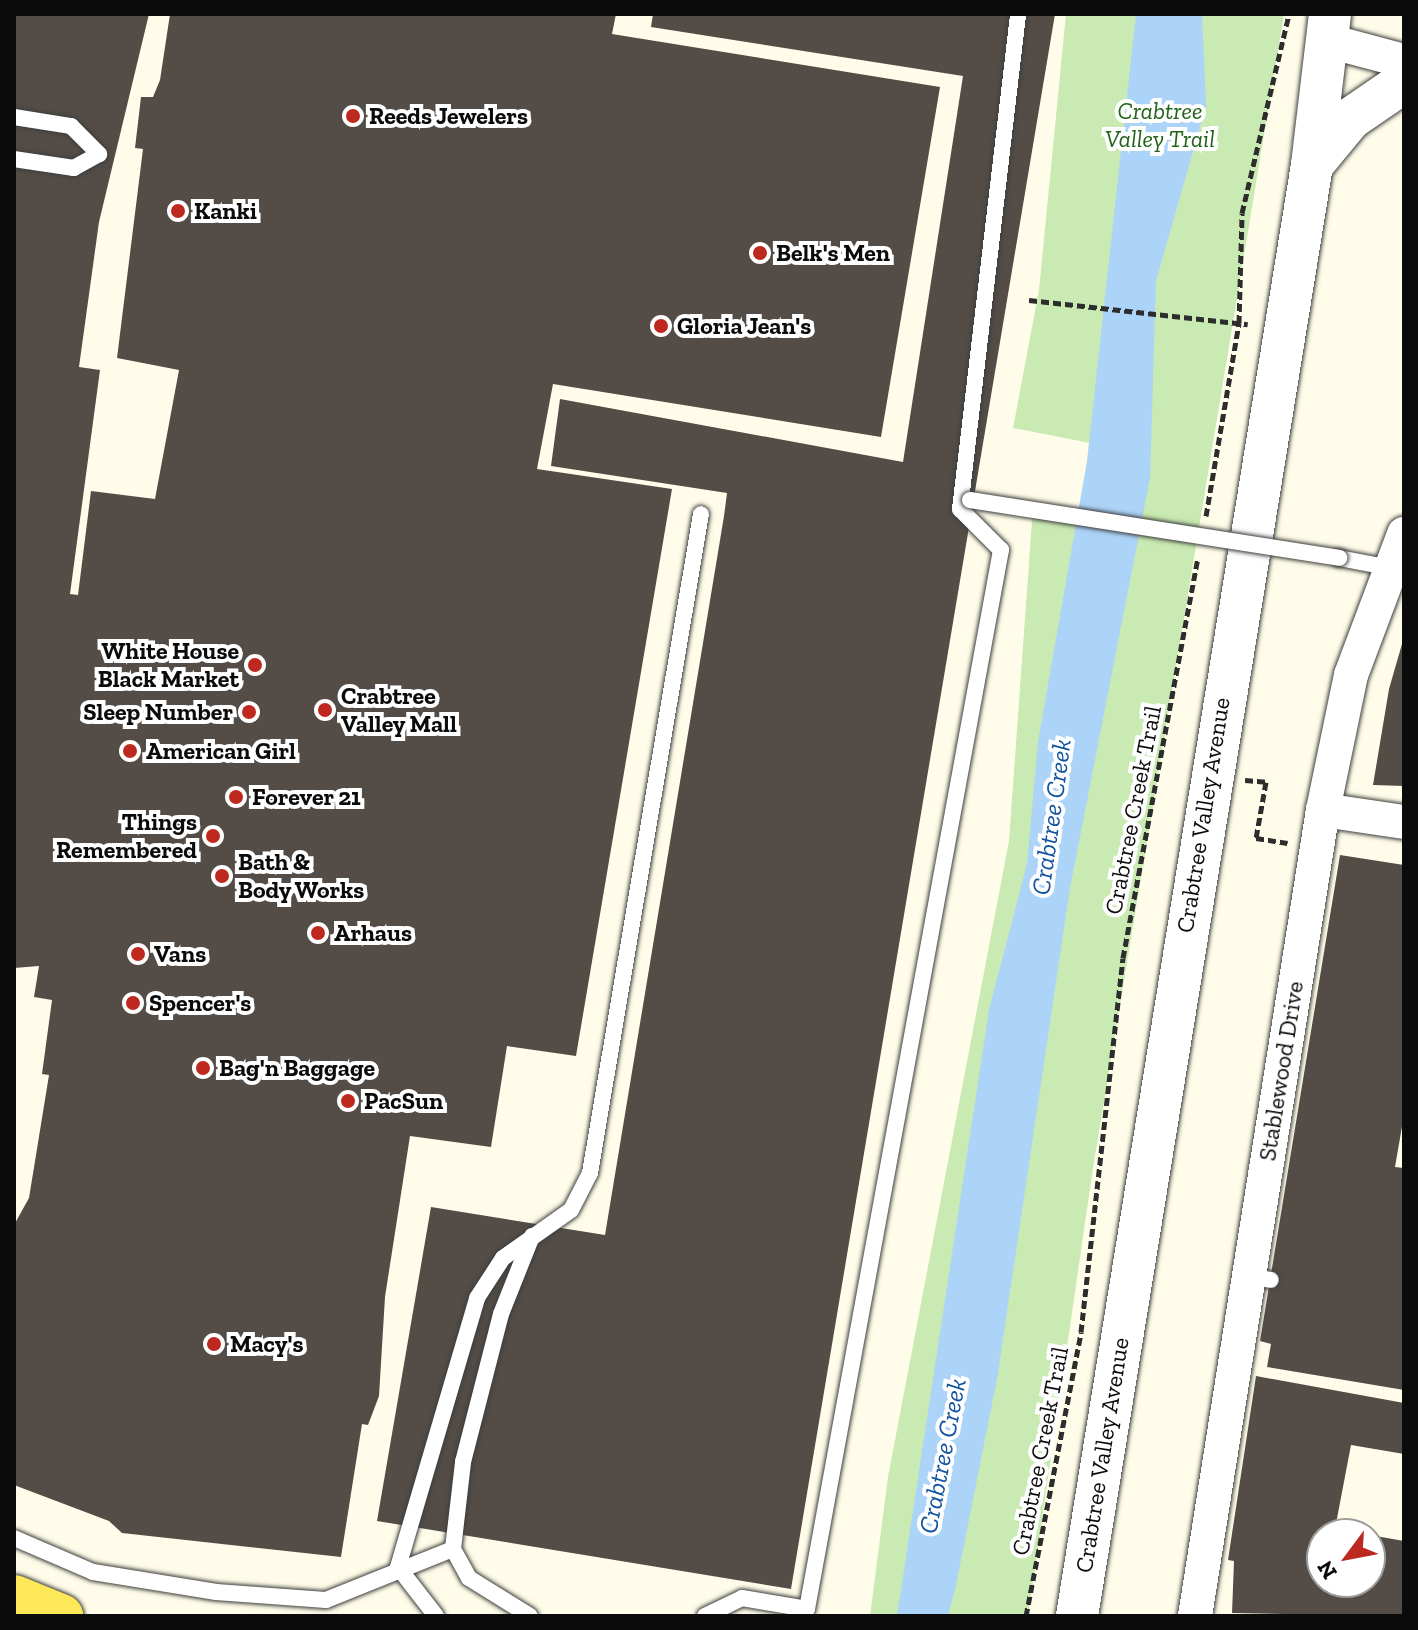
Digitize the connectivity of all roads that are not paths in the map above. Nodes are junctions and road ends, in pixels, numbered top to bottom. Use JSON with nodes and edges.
{"nodes":[{"id":1,"x":1018,"y":14,"type":"edge"},
{"id":2,"x":1327,"y":27,"type":"edge"},
{"id":3,"x":1404,"y":61,"type":"edge"},
{"id":4,"x":1404,"y":82,"type":"edge"},
{"id":5,"x":14,"y":117,"type":"edge"},
{"id":6,"x":14,"y":159,"type":"edge"},
{"id":7,"x":1312,"y":165,"type":"junction"},
{"id":8,"x":970,"y":500,"type":"dead end"},
{"id":9,"x":701,"y":514,"type":"dead end"},
{"id":10,"x":1404,"y":534,"type":"edge"},
{"id":11,"x":1386,"y":567,"type":"junction"},
{"id":12,"x":1323,"y":810,"type":"junction"},
{"id":13,"x":1404,"y":822,"type":"edge"},
{"id":14,"x":533,"y":1234,"type":"junction"},
{"id":15,"x":14,"y":1538,"type":"edge"},
{"id":16,"x":453,"y":1549,"type":"junction"},
{"id":17,"x":398,"y":1567,"type":"junction"},
{"id":18,"x":14,"y":1597,"type":"edge"},
{"id":19,"x":61,"y":1616,"type":"edge"},
{"id":20,"x":436,"y":1616,"type":"edge"},
{"id":21,"x":530,"y":1616,"type":"edge"},
{"id":22,"x":705,"y":1616,"type":"edge"},
{"id":23,"x":1077,"y":1616,"type":"edge"},
{"id":24,"x":1195,"y":1616,"type":"edge"}],
"edges":[{"from":1,"to":22,"type":"lane"},
{"from":2,"to":3,"type":"street"},
{"from":2,"to":7,"type":"street","name":"Crabtree Valley Avenue"},
{"from":4,"to":7,"type":"street"},
{"from":5,"to":6,"type":"lane"},
{"from":7,"to":23,"type":"street","name":"Crabtree Valley Avenue"},
{"from":8,"to":11,"type":"lane","bridge":true},
{"from":9,"to":14,"type":"lane"},
{"from":10,"to":11,"type":"street","name":"Stablewood Drive"},
{"from":11,"to":12,"type":"street","name":"Stablewood Drive"},
{"from":12,"to":13,"type":"street"},
{"from":12,"to":24,"type":"street","name":"Stablewood Drive"},
{"from":14,"to":16,"type":"lane"},
{"from":14,"to":17,"type":"lane"},
{"from":15,"to":17,"type":"lane"},
{"from":16,"to":17,"type":"lane"},
{"from":16,"to":21,"type":"lane"},
{"from":17,"to":20,"type":"lane"},
{"from":18,"to":19,"type":"main road"}]}
